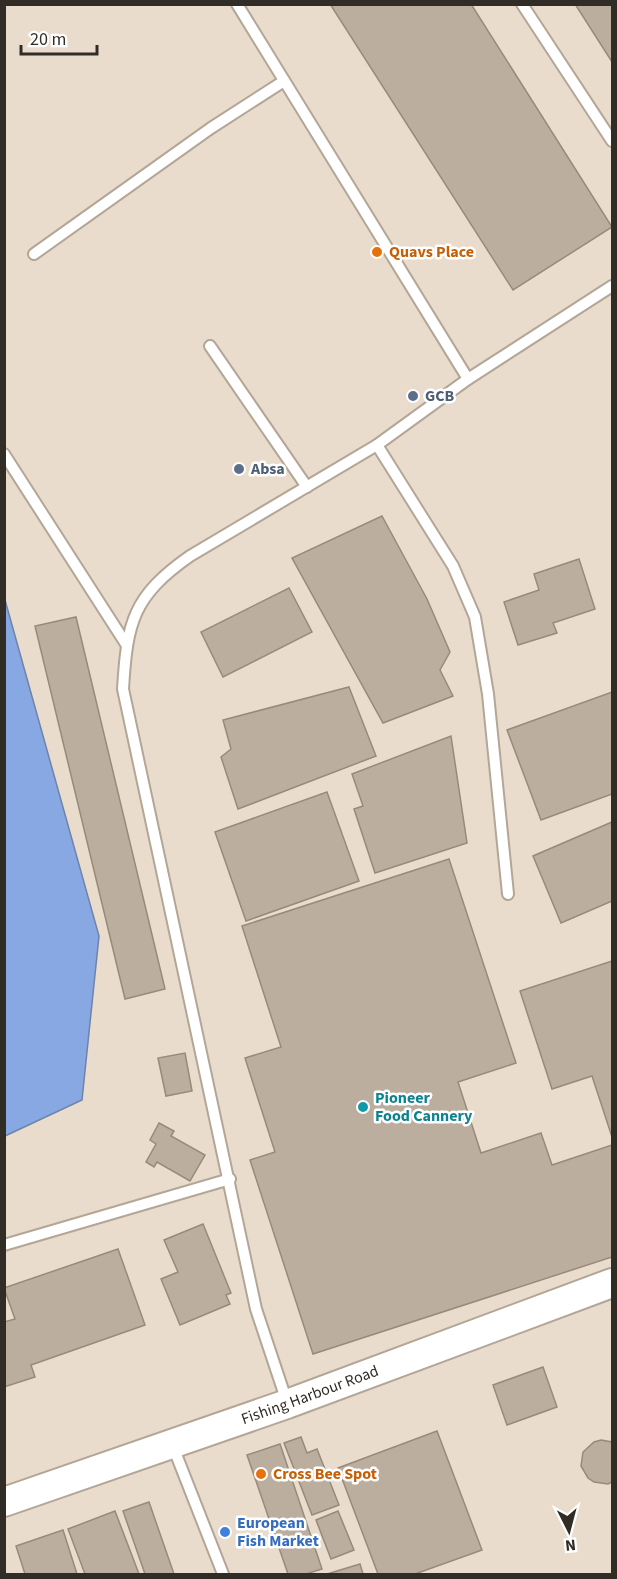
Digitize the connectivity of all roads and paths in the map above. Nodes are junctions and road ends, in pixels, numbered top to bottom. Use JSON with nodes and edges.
{"nodes":[{"id":1,"x":237,"y":4,"type":"edge"},
{"id":2,"x":522,"y":4,"type":"edge"},
{"id":3,"x":284,"y":81,"type":"junction"},
{"id":4,"x":612,"y":141,"type":"edge"},
{"id":5,"x":34,"y":254,"type":"dead end"},
{"id":6,"x":612,"y":286,"type":"edge"},
{"id":7,"x":210,"y":346,"type":"dead end"},
{"id":8,"x":468,"y":379,"type":"junction"},
{"id":9,"x":377,"y":446,"type":"junction"},
{"id":10,"x":4,"y":454,"type":"edge"},
{"id":11,"x":307,"y":487,"type":"junction"},
{"id":12,"x":126,"y":644,"type":"junction"},
{"id":13,"x":508,"y":894,"type":"dead end"},
{"id":14,"x":230,"y":1179,"type":"junction"},
{"id":15,"x":4,"y":1245,"type":"edge"},
{"id":16,"x":612,"y":1283,"type":"edge"},
{"id":17,"x":287,"y":1404,"type":"junction"},
{"id":18,"x":172,"y":1444,"type":"junction"},
{"id":19,"x":4,"y":1502,"type":"edge"},
{"id":20,"x":223,"y":1575,"type":"edge"}],
"edges":[{"from":1,"to":3,"type":"lane"},
{"from":2,"to":4,"type":"lane"},
{"from":3,"to":5,"type":"lane"},
{"from":3,"to":8,"type":"lane"},
{"from":6,"to":8,"type":"lane"},
{"from":7,"to":11,"type":"lane"},
{"from":8,"to":9,"type":"lane"},
{"from":9,"to":11,"type":"lane"},
{"from":9,"to":13,"type":"lane"},
{"from":10,"to":12,"type":"lane"},
{"from":11,"to":12,"type":"lane"},
{"from":12,"to":14,"type":"lane"},
{"from":14,"to":15,"type":"lane"},
{"from":14,"to":17,"type":"lane"},
{"from":16,"to":17,"type":"street","name":"Fishing Harbour Road"},
{"from":17,"to":18,"type":"street","name":"Fishing Harbour Road"},
{"from":18,"to":19,"type":"street","name":"Fishing Harbour Road"},
{"from":18,"to":20,"type":"lane"}]}
